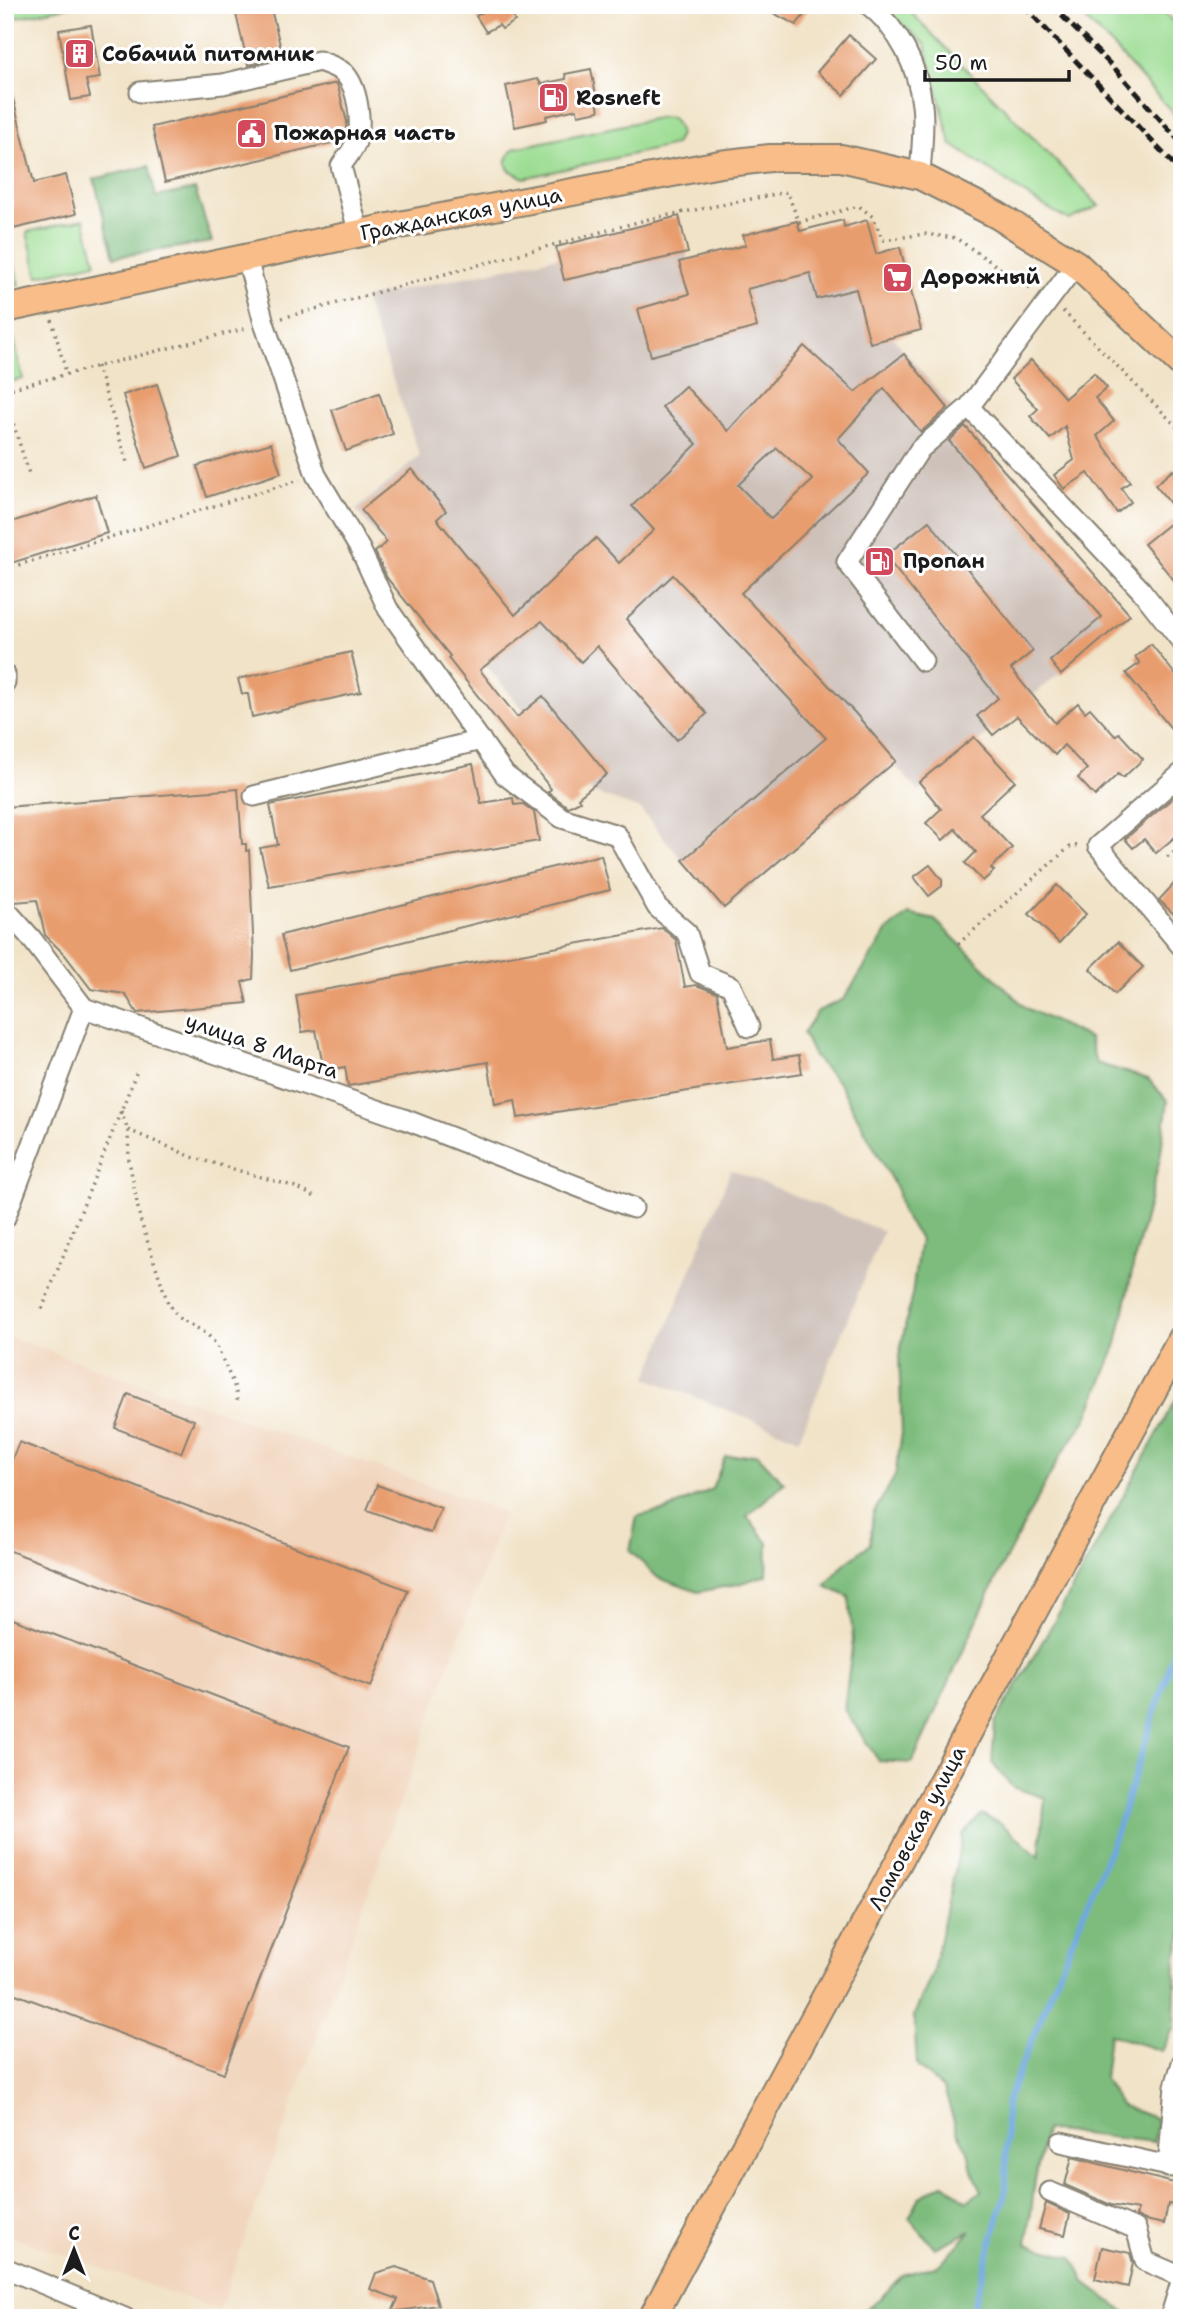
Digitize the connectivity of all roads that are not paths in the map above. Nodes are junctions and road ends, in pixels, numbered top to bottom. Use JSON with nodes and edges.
{"nodes":[{"id":1,"x":869,"y":5,"type":"edge"},
{"id":2,"x":140,"y":92,"type":"dead end"},
{"id":3,"x":920,"y":176,"type":"junction"},
{"id":4,"x":359,"y":234,"type":"junction"},
{"id":5,"x":247,"y":258,"type":"junction"},
{"id":6,"x":1076,"y":264,"type":"junction"},
{"id":7,"x":5,"y":309,"type":"edge"},
{"id":8,"x":1182,"y":364,"type":"edge"},
{"id":9,"x":968,"y":407,"type":"junction"},
{"id":10,"x":1182,"y":642,"type":"edge"},
{"id":11,"x":923,"y":661,"type":"dead end"},
{"id":12,"x":5,"y":674,"type":"edge"},
{"id":13,"x":5,"y":682,"type":"edge"},
{"id":14,"x":481,"y":740,"type":"junction"},
{"id":15,"x":1182,"y":773,"type":"edge"},
{"id":16,"x":254,"y":796,"type":"dead end"},
{"id":17,"x":5,"y":909,"type":"edge"},
{"id":18,"x":1182,"y":947,"type":"edge"},
{"id":19,"x":85,"y":1008,"type":"junction"},
{"id":20,"x":749,"y":1027,"type":"dead end"},
{"id":21,"x":633,"y":1208,"type":"dead end"},
{"id":22,"x":5,"y":1218,"type":"edge"},
{"id":23,"x":1182,"y":1337,"type":"edge"},
{"id":24,"x":1182,"y":2063,"type":"edge"},
{"id":25,"x":1061,"y":2142,"type":"dead end"},
{"id":26,"x":1175,"y":2168,"type":"edge"},
{"id":27,"x":1050,"y":2192,"type":"dead end"},
{"id":28,"x":5,"y":2268,"type":"edge"},
{"id":29,"x":1182,"y":2278,"type":"edge"},
{"id":30,"x":125,"y":2318,"type":"edge"},
{"id":31,"x":652,"y":2318,"type":"edge"},
{"id":32,"x":1170,"y":2318,"type":"edge"}],
"edges":[{"from":1,"to":3,"type":"street"},
{"from":2,"to":4,"type":"street"},
{"from":3,"to":4,"type":"main road","name":"Гражданская улица"},
{"from":3,"to":6,"type":"main road","name":"Гражданская улица"},
{"from":4,"to":5,"type":"main road","name":"Гражданская улица"},
{"from":5,"to":7,"type":"main road","name":"Гражданская улица"},
{"from":5,"to":14,"type":"street"},
{"from":6,"to":8,"type":"main road","name":"Гражданская улица"},
{"from":6,"to":9,"type":"street"},
{"from":9,"to":10,"type":"street"},
{"from":9,"to":11,"type":"street"},
{"from":12,"to":13,"type":"street"},
{"from":14,"to":16,"type":"street"},
{"from":14,"to":20,"type":"street"},
{"from":15,"to":18,"type":"street"},
{"from":17,"to":19,"type":"street"},
{"from":19,"to":21,"type":"street","name":"улица 8 Марта"},
{"from":19,"to":22,"type":"street"},
{"from":23,"to":31,"type":"main road","name":"Ломовская улица"},
{"from":24,"to":26,"type":"street"},
{"from":25,"to":26,"type":"street"},
{"from":27,"to":29,"type":"street"},
{"from":28,"to":30,"type":"street"},
{"from":29,"to":32,"type":"street"}]}
